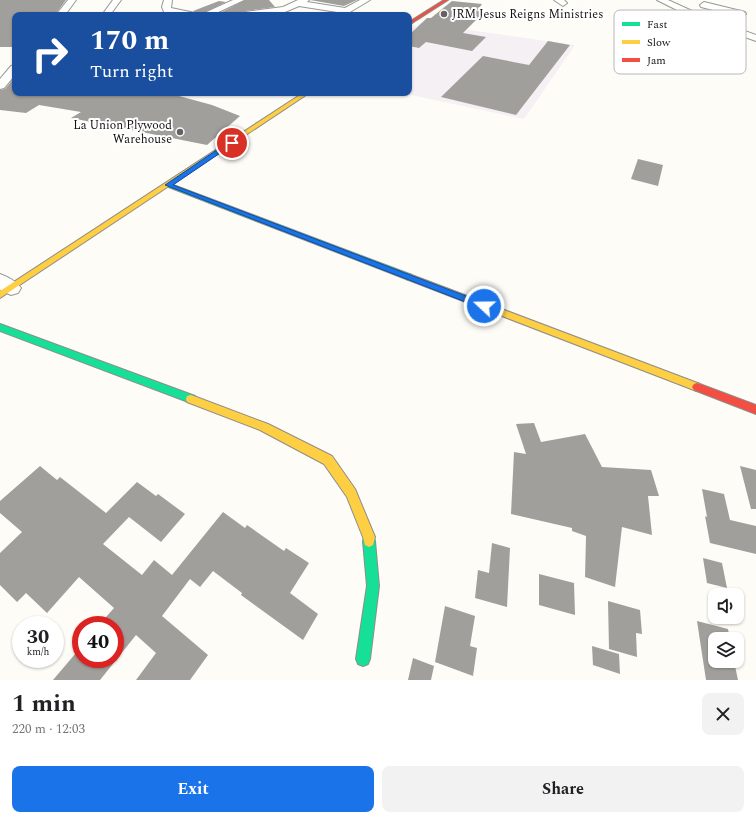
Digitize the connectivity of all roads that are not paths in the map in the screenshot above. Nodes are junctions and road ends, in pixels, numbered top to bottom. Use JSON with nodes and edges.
{"nodes":[{"id":1,"x":72,"y":0,"type":"edge"},
{"id":2,"x":117,"y":0,"type":"edge"},
{"id":3,"x":168,"y":0,"type":"edge"},
{"id":4,"x":238,"y":0,"type":"edge"},
{"id":5,"x":366,"y":0,"type":"edge"},
{"id":6,"x":446,"y":0,"type":"edge"},
{"id":7,"x":661,"y":0,"type":"edge"},
{"id":8,"x":301,"y":2,"type":"edge"},
{"id":9,"x":707,"y":3,"type":"edge"},
{"id":10,"x":684,"y":10,"type":"edge"},
{"id":11,"x":689,"y":10,"type":"edge"},
{"id":12,"x":729,"y":10,"type":"edge"},
{"id":13,"x":62,"y":12,"type":"edge"},
{"id":14,"x":108,"y":12,"type":"edge"},
{"id":15,"x":177,"y":12,"type":"edge"},
{"id":16,"x":211,"y":12,"type":"edge"},
{"id":17,"x":265,"y":12,"type":"edge"},
{"id":18,"x":338,"y":12,"type":"edge"},
{"id":19,"x":344,"y":12,"type":"edge"},
{"id":20,"x":412,"y":22,"type":"edge"},
{"id":21,"x":746,"y":34,"type":"edge"},
{"id":22,"x":756,"y":38,"type":"edge"},
{"id":23,"x":12,"y":72,"type":"edge"},
{"id":24,"x":0,"y":86,"type":"edge"},
{"id":25,"x":302,"y":96,"type":"edge"},
{"id":26,"x":168,"y":185,"type":"junction"},
{"id":27,"x":4,"y":288,"type":"edge"},
{"id":28,"x":0,"y":327,"type":"edge"},
{"id":29,"x":756,"y":410,"type":"edge"},
{"id":30,"x":363,"y":659,"type":"dead end"}],
"edges":[{"from":1,"to":13,"type":"street"},
{"from":2,"to":14,"type":"street"},
{"from":3,"to":15,"type":"street"},
{"from":4,"to":16,"type":"street"},
{"from":5,"to":19,"type":"street"},
{"from":6,"to":20,"type":"street"},
{"from":7,"to":10,"type":"street"},
{"from":8,"to":17,"type":"street"},
{"from":8,"to":18,"type":"street"},
{"from":9,"to":11,"type":"street"},
{"from":9,"to":12,"type":"street"},
{"from":21,"to":22,"type":"street"},
{"from":23,"to":24,"type":"street"},
{"from":25,"to":26,"type":"street"},
{"from":26,"to":27,"type":"street"},
{"from":26,"to":29,"type":"street"},
{"from":28,"to":30,"type":"street"}]}
